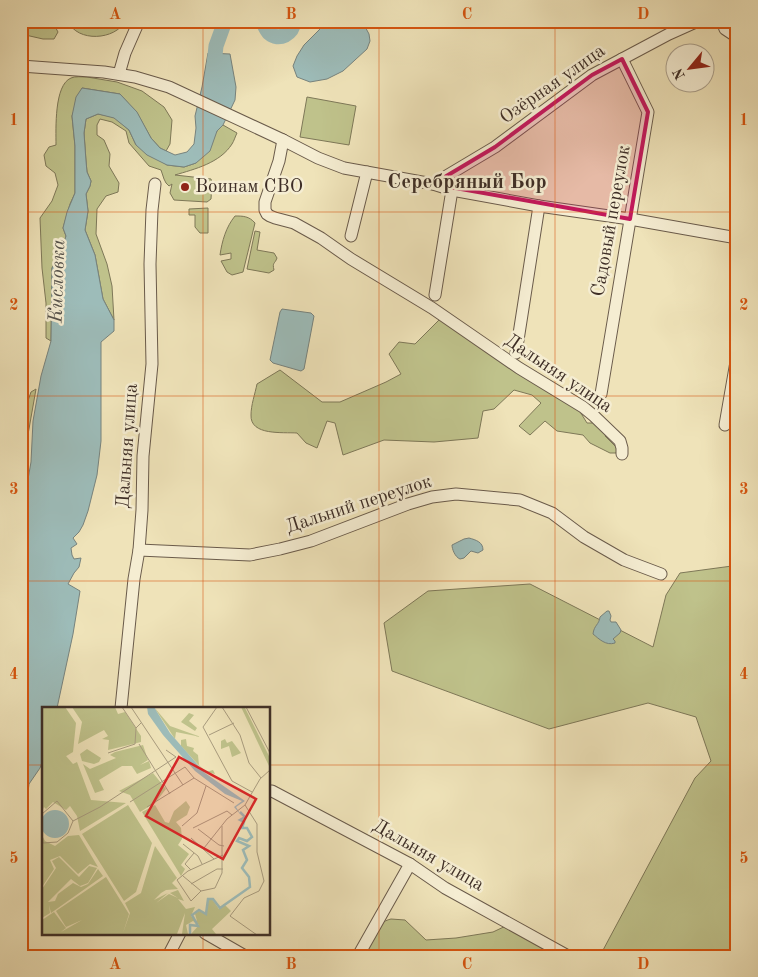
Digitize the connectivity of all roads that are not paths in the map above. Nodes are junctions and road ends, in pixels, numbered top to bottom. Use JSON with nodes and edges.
{"nodes":[{"id":1,"x":139,"y":21,"type":"edge"},
{"id":2,"x":698,"y":21,"type":"edge"},
{"id":3,"x":722,"y":21,"type":"edge"},
{"id":4,"x":737,"y":37,"type":"edge"},
{"id":5,"x":622,"y":59,"type":"junction"},
{"id":6,"x":21,"y":66,"type":"edge"},
{"id":7,"x":119,"y":74,"type":"junction"},
{"id":8,"x":278,"y":138,"type":"junction"},
{"id":9,"x":367,"y":172,"type":"junction"},
{"id":10,"x":155,"y":184,"type":"dead end"},
{"id":11,"x":433,"y":184,"type":"junction"},
{"id":12,"x":452,"y":190,"type":"junction"},
{"id":13,"x":540,"y":206,"type":"junction"},
{"id":14,"x":630,"y":220,"type":"junction"},
{"id":15,"x":351,"y":236,"type":"dead end"},
{"id":16,"x":737,"y":238,"type":"edge"},
{"id":17,"x":435,"y":295,"type":"dead end"},
{"id":18,"x":516,"y":353,"type":"dead end"},
{"id":19,"x":737,"y":356,"type":"edge"},
{"id":20,"x":601,"y":394,"type":"dead end"},
{"id":21,"x":725,"y":424,"type":"dead end"},
{"id":22,"x":622,"y":454,"type":"dead end"},
{"id":23,"x":139,"y":550,"type":"junction"},
{"id":24,"x":661,"y":574,"type":"dead end"},
{"id":25,"x":121,"y":707,"type":"edge"},
{"id":26,"x":270,"y":790,"type":"edge"},
{"id":27,"x":410,"y":864,"type":"junction"},
{"id":28,"x":179,"y":934,"type":"edge"},
{"id":29,"x":206,"y":934,"type":"edge"},
{"id":30,"x":168,"y":956,"type":"edge"},
{"id":31,"x":246,"y":956,"type":"edge"},
{"id":32,"x":358,"y":956,"type":"edge"},
{"id":33,"x":568,"y":956,"type":"edge"}],
"edges":[{"from":1,"to":7,"type":"street"},
{"from":2,"to":5,"type":"street","name":"Озёрная улица"},
{"from":3,"to":4,"type":"street"},
{"from":5,"to":11,"type":"street","name":"Озёрная улица"},
{"from":5,"to":14,"type":"street","name":"Садовый переулок"},
{"from":6,"to":7,"type":"street"},
{"from":7,"to":8,"type":"street"},
{"from":8,"to":9,"type":"street"},
{"from":8,"to":22,"type":"street","name":"Дальняя улица"},
{"from":9,"to":11,"type":"street"},
{"from":9,"to":15,"type":"street"},
{"from":10,"to":23,"type":"street","name":"Дальняя улица"},
{"from":11,"to":12,"type":"street"},
{"from":12,"to":13,"type":"street"},
{"from":12,"to":17,"type":"street"},
{"from":13,"to":14,"type":"street"},
{"from":13,"to":18,"type":"street"},
{"from":14,"to":16,"type":"street"},
{"from":14,"to":20,"type":"street","name":"Садовый переулок"},
{"from":19,"to":21,"type":"street"},
{"from":23,"to":24,"type":"street","name":"Дальний переулок"},
{"from":23,"to":25,"type":"street","name":"Дальняя улица"},
{"from":26,"to":27,"type":"street","name":"Дальняя улица"},
{"from":27,"to":32,"type":"street"},
{"from":27,"to":33,"type":"street","name":"Дальняя улица"},
{"from":28,"to":30,"type":"street"},
{"from":29,"to":31,"type":"street"}]}
